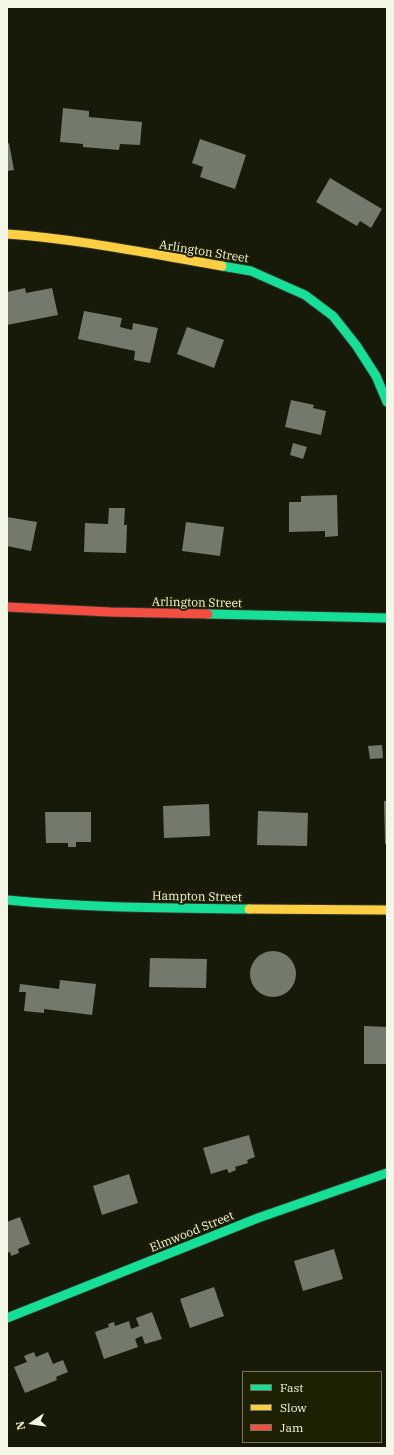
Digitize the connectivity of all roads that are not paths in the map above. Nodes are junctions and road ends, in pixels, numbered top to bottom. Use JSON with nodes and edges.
{"nodes":[{"id":1,"x":7,"y":234,"type":"edge"},
{"id":2,"x":387,"y":402,"type":"edge"},
{"id":3,"x":7,"y":607,"type":"edge"},
{"id":4,"x":387,"y":618,"type":"edge"},
{"id":5,"x":7,"y":900,"type":"edge"},
{"id":6,"x":387,"y":910,"type":"edge"},
{"id":7,"x":387,"y":1173,"type":"edge"},
{"id":8,"x":7,"y":1318,"type":"edge"}],
"edges":[{"from":1,"to":2,"type":"street","name":"Arlington Street"},
{"from":3,"to":4,"type":"street","name":"Arlington Street"},
{"from":5,"to":6,"type":"street","name":"Hampton Street"},
{"from":7,"to":8,"type":"street","name":"Elmwood Street"}]}
